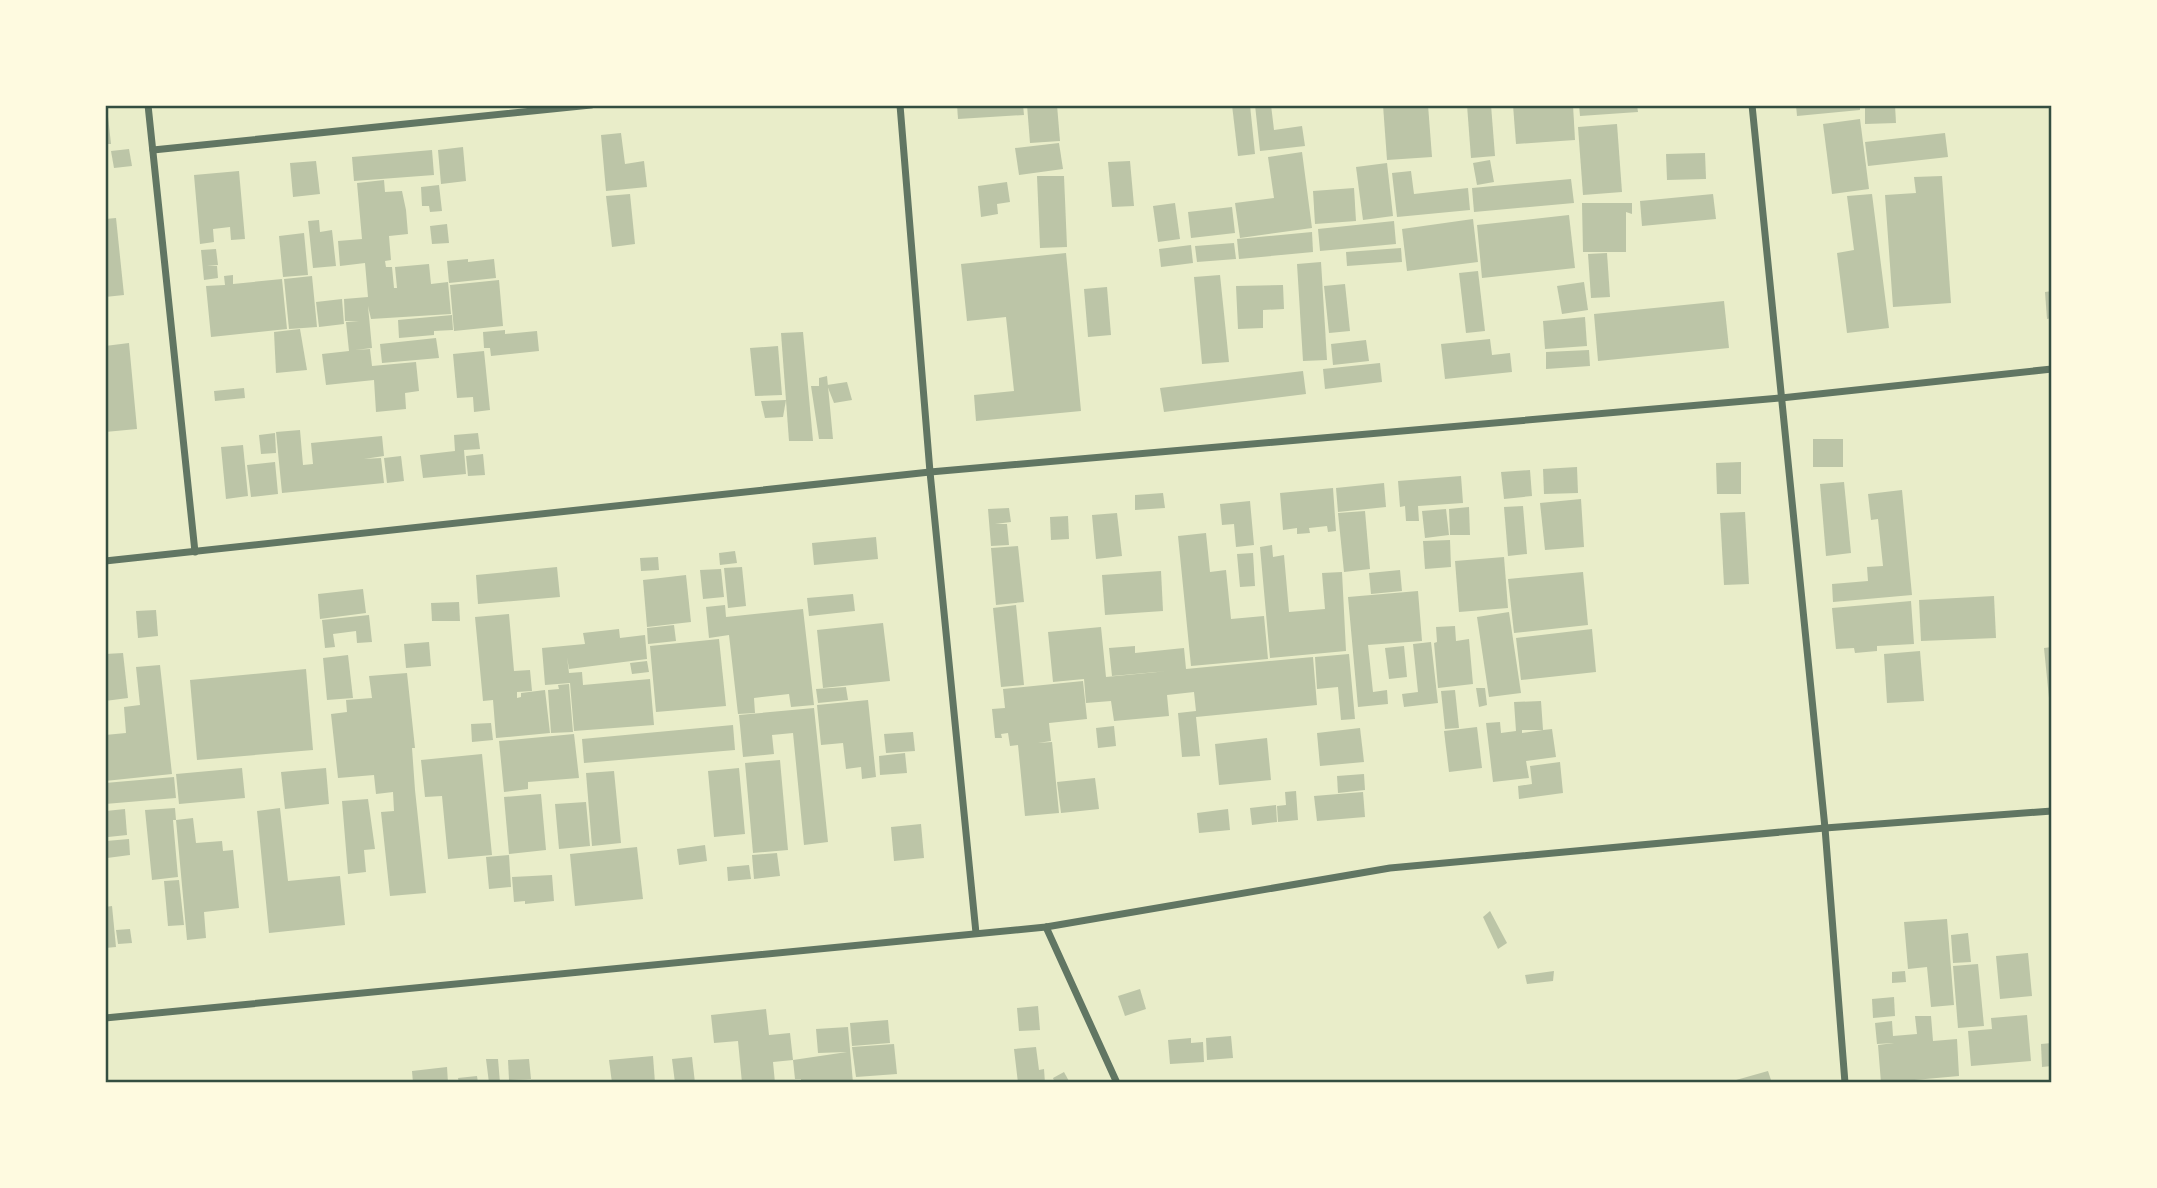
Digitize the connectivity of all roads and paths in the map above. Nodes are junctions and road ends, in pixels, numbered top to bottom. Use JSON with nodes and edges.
{"nodes":[{"id":1,"x":148,"y":105,"type":"edge"},
{"id":2,"x":591,"y":105,"type":"edge"},
{"id":3,"x":900,"y":105,"type":"edge"},
{"id":4,"x":1752,"y":105,"type":"edge"},
{"id":5,"x":153,"y":150,"type":"junction"},
{"id":6,"x":2052,"y":369,"type":"edge"},
{"id":7,"x":1781,"y":398,"type":"junction"},
{"id":8,"x":930,"y":472,"type":"junction"},
{"id":9,"x":194,"y":552,"type":"junction"},
{"id":10,"x":105,"y":561,"type":"edge"},
{"id":11,"x":2052,"y":811,"type":"edge"},
{"id":12,"x":1825,"y":828,"type":"junction"},
{"id":13,"x":1046,"y":928,"type":"junction"},
{"id":14,"x":976,"y":933,"type":"junction"},
{"id":15,"x":105,"y":1018,"type":"edge"},
{"id":16,"x":1117,"y":1083,"type":"edge"},
{"id":17,"x":1845,"y":1083,"type":"edge"}],
"edges":[{"from":1,"to":5,"type":"street"},
{"from":2,"to":5,"type":"street"},
{"from":3,"to":8,"type":"street"},
{"from":4,"to":7,"type":"street"},
{"from":5,"to":9,"type":"street"},
{"from":6,"to":7,"type":"street"},
{"from":7,"to":8,"type":"street"},
{"from":7,"to":12,"type":"street"},
{"from":8,"to":9,"type":"street"},
{"from":8,"to":14,"type":"street"},
{"from":9,"to":10,"type":"street"},
{"from":11,"to":12,"type":"street"},
{"from":12,"to":13,"type":"street"},
{"from":12,"to":17,"type":"street"},
{"from":13,"to":14,"type":"street"},
{"from":13,"to":16,"type":"street"},
{"from":14,"to":15,"type":"street"}]}
